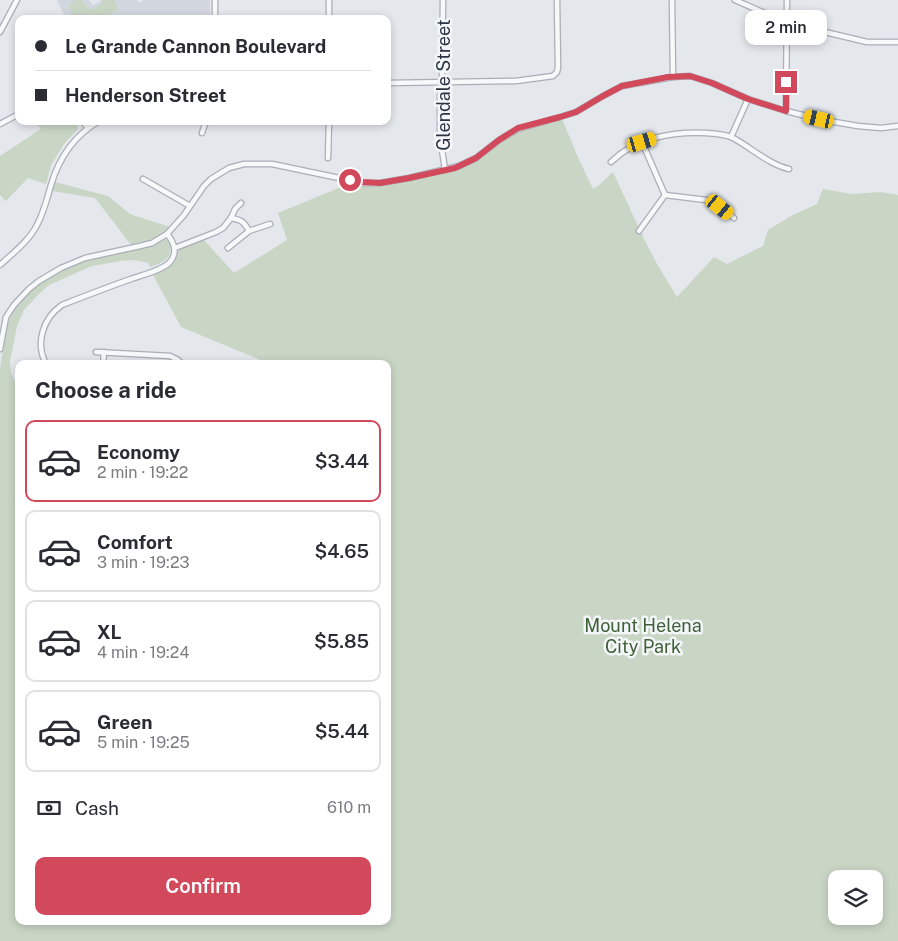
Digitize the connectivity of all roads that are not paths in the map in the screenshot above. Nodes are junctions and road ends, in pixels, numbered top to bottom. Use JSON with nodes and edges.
{"nodes":[{"id":1,"x":17,"y":0,"type":"edge"},
{"id":2,"x":215,"y":0,"type":"edge"},
{"id":3,"x":328,"y":0,"type":"edge"},
{"id":4,"x":443,"y":0,"type":"edge"},
{"id":5,"x":557,"y":0,"type":"edge"},
{"id":6,"x":672,"y":0,"type":"edge"},
{"id":7,"x":735,"y":0,"type":"edge"},
{"id":8,"x":787,"y":0,"type":"edge"},
{"id":9,"x":215,"y":15,"type":"edge"},
{"id":10,"x":329,"y":15,"type":"edge"},
{"id":11,"x":787,"y":23,"type":"junction"},
{"id":12,"x":0,"y":32,"type":"edge"},
{"id":13,"x":898,"y":42,"type":"edge"},
{"id":14,"x":674,"y":77,"type":"junction"},
{"id":15,"x":391,"y":83,"type":"edge"},
{"id":16,"x":442,"y":83,"type":"junction"},
{"id":17,"x":748,"y":99,"type":"junction"},
{"id":18,"x":786,"y":111,"type":"junction"},
{"id":19,"x":15,"y":116,"type":"edge"},
{"id":20,"x":0,"y":124,"type":"edge"},
{"id":21,"x":85,"y":125,"type":"edge"},
{"id":22,"x":93,"y":125,"type":"edge"},
{"id":23,"x":205,"y":125,"type":"edge"},
{"id":24,"x":328,"y":125,"type":"edge"},
{"id":25,"x":898,"y":126,"type":"edge"},
{"id":26,"x":88,"y":128,"type":"junction"},
{"id":27,"x":202,"y":134,"type":"dead end"},
{"id":28,"x":731,"y":137,"type":"junction"},
{"id":29,"x":642,"y":142,"type":"junction"},
{"id":30,"x":328,"y":158,"type":"dead end"},
{"id":31,"x":610,"y":162,"type":"dead end"},
{"id":32,"x":790,"y":169,"type":"dead end"},
{"id":33,"x":445,"y":170,"type":"junction"},
{"id":34,"x":144,"y":179,"type":"dead end"},
{"id":35,"x":665,"y":195,"type":"junction"},
{"id":36,"x":241,"y":203,"type":"dead end"},
{"id":37,"x":190,"y":206,"type":"junction"},
{"id":38,"x":231,"y":218,"type":"junction"},
{"id":39,"x":734,"y":218,"type":"dead end"},
{"id":40,"x":270,"y":224,"type":"dead end"},
{"id":41,"x":249,"y":231,"type":"junction"},
{"id":42,"x":639,"y":231,"type":"dead end"},
{"id":43,"x":167,"y":234,"type":"junction"},
{"id":44,"x":175,"y":248,"type":"junction"},
{"id":45,"x":228,"y":248,"type":"dead end"},
{"id":46,"x":0,"y":265,"type":"edge"},
{"id":47,"x":0,"y":349,"type":"edge"},
{"id":48,"x":96,"y":352,"type":"dead end"},
{"id":49,"x":104,"y":352,"type":"junction"},
{"id":50,"x":44,"y":360,"type":"edge"},
{"id":51,"x":103,"y":360,"type":"edge"},
{"id":52,"x":178,"y":360,"type":"edge"}],
"edges":[{"from":1,"to":12,"type":"street"},
{"from":2,"to":9,"type":"street"},
{"from":3,"to":10,"type":"street"},
{"from":4,"to":16,"type":"street","name":"Glendale Street"},
{"from":5,"to":16,"type":"street"},
{"from":6,"to":14,"type":"street"},
{"from":7,"to":11,"type":"street"},
{"from":8,"to":11,"type":"street"},
{"from":11,"to":13,"type":"street"},
{"from":11,"to":18,"type":"street"},
{"from":14,"to":17,"type":"street"},
{"from":14,"to":33,"type":"street"},
{"from":15,"to":16,"type":"street"},
{"from":16,"to":33,"type":"street","name":"Glendale Street"},
{"from":17,"to":18,"type":"street"},
{"from":17,"to":28,"type":"street"},
{"from":18,"to":25,"type":"street"},
{"from":19,"to":20,"type":"street"},
{"from":21,"to":26,"type":"street"},
{"from":22,"to":26,"type":"street"},
{"from":23,"to":27,"type":"street"},
{"from":24,"to":30,"type":"street"},
{"from":26,"to":46,"type":"street"},
{"from":28,"to":29,"type":"street"},
{"from":28,"to":32,"type":"street"},
{"from":29,"to":31,"type":"street"},
{"from":29,"to":35,"type":"street"},
{"from":33,"to":37,"type":"street"},
{"from":34,"to":37,"type":"street"},
{"from":35,"to":39,"type":"street"},
{"from":35,"to":42,"type":"street"},
{"from":36,"to":38,"type":"street"},
{"from":37,"to":43,"type":"street"},
{"from":38,"to":41,"type":"street"},
{"from":38,"to":44,"type":"street"},
{"from":40,"to":41,"type":"street"},
{"from":41,"to":45,"type":"street"},
{"from":43,"to":44,"type":"street"},
{"from":43,"to":47,"type":"street"},
{"from":44,"to":50,"type":"street"},
{"from":48,"to":49,"type":"street"},
{"from":49,"to":51,"type":"street"},
{"from":49,"to":52,"type":"street"}]}
